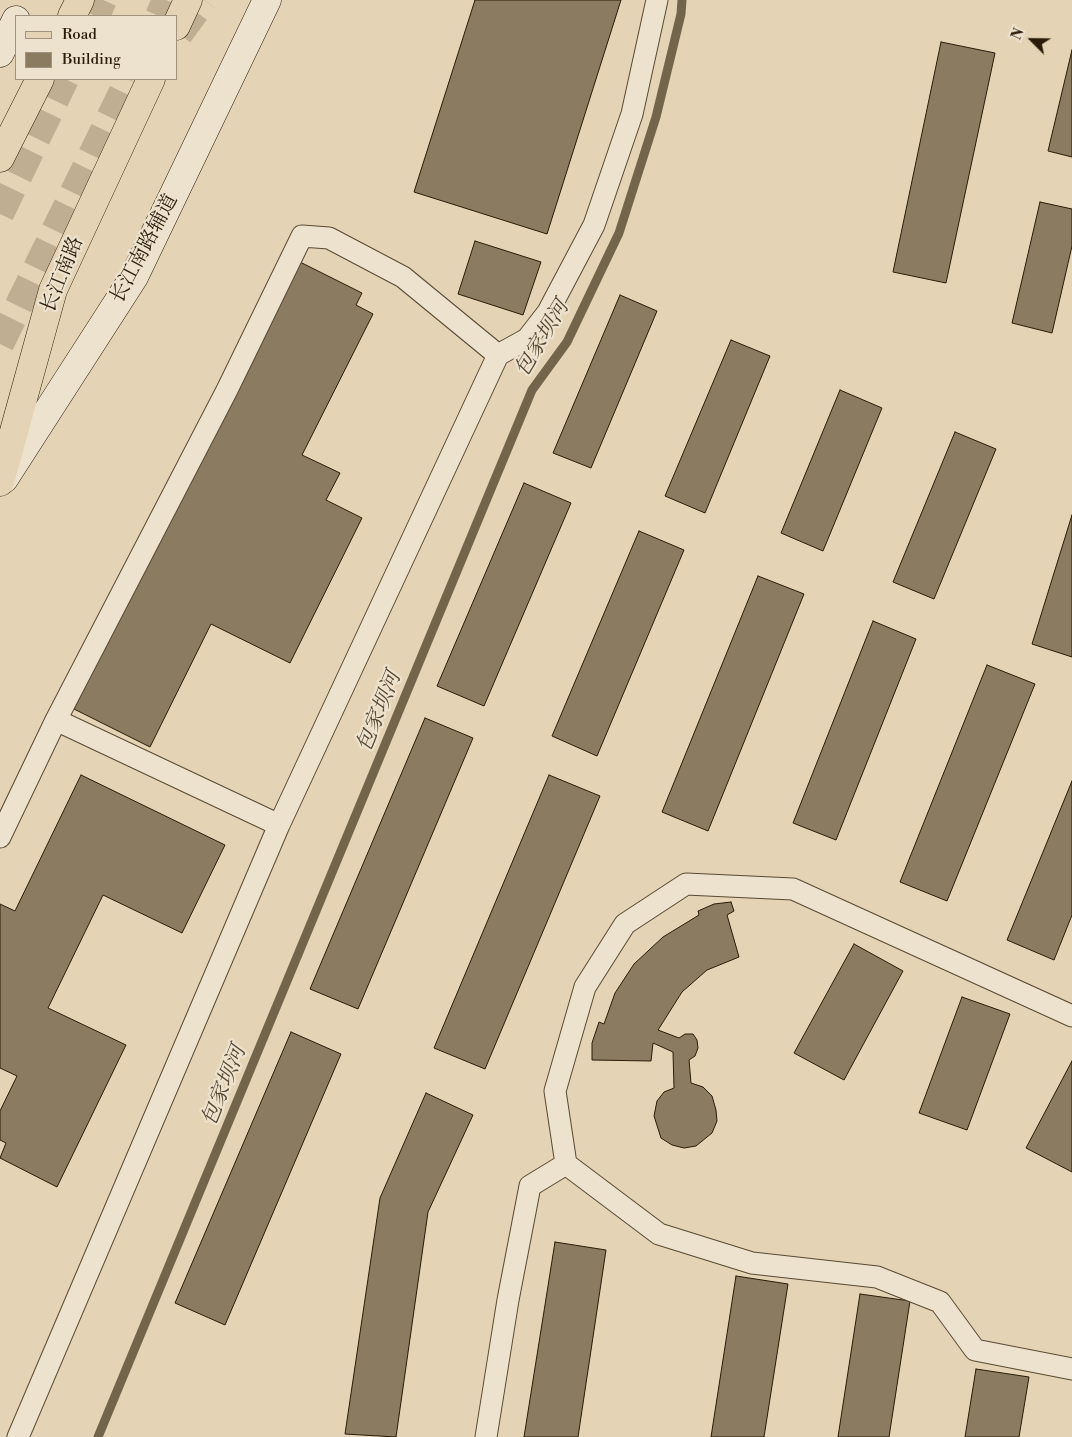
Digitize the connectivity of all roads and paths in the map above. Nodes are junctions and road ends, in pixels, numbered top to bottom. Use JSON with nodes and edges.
{"nodes":[{"id":1,"x":12,"y":0,"type":"edge"},
{"id":2,"x":26,"y":0,"type":"edge"},
{"id":3,"x":80,"y":0,"type":"edge"},
{"id":4,"x":188,"y":0,"type":"edge"},
{"id":5,"x":267,"y":0,"type":"edge"},
{"id":6,"x":657,"y":0,"type":"edge"},
{"id":7,"x":16,"y":15,"type":"edge"},
{"id":8,"x":19,"y":15,"type":"edge"},
{"id":9,"x":72,"y":15,"type":"edge"},
{"id":10,"x":178,"y":22,"type":"edge"},
{"id":11,"x":15,"y":23,"type":"edge"},
{"id":12,"x":0,"y":53,"type":"edge"},
{"id":13,"x":39,"y":80,"type":"edge"},
{"id":14,"x":149,"y":81,"type":"edge"},
{"id":15,"x":0,"y":158,"type":"edge"},
{"id":16,"x":498,"y":354,"type":"junction"},
{"id":17,"x":0,"y":483,"type":"edge"},
{"id":18,"x":56,"y":720,"type":"junction"},
{"id":19,"x":279,"y":825,"type":"junction"},
{"id":20,"x":0,"y":837,"type":"edge"},
{"id":21,"x":1072,"y":1016,"type":"edge"},
{"id":22,"x":566,"y":1164,"type":"junction"},
{"id":23,"x":1072,"y":1368,"type":"edge"},
{"id":24,"x":18,"y":1437,"type":"edge"},
{"id":25,"x":486,"y":1437,"type":"edge"}],
"edges":[{"from":1,"to":7,"type":"street"},
{"from":2,"to":8,"type":"street"},
{"from":3,"to":9,"type":"main road"},
{"from":4,"to":10,"type":"main road"},
{"from":5,"to":17,"type":"street","name":"长江南路辅道"},
{"from":6,"to":16,"type":"street"},
{"from":11,"to":12,"type":"street"},
{"from":13,"to":15,"type":"main road"},
{"from":14,"to":17,"type":"main road","name":"长江南路"},
{"from":16,"to":18,"type":"street"},
{"from":16,"to":19,"type":"street"},
{"from":18,"to":19,"type":"street"},
{"from":18,"to":20,"type":"street"},
{"from":19,"to":24,"type":"street"},
{"from":21,"to":22,"type":"street"},
{"from":22,"to":23,"type":"street"},
{"from":22,"to":25,"type":"street"}]}
